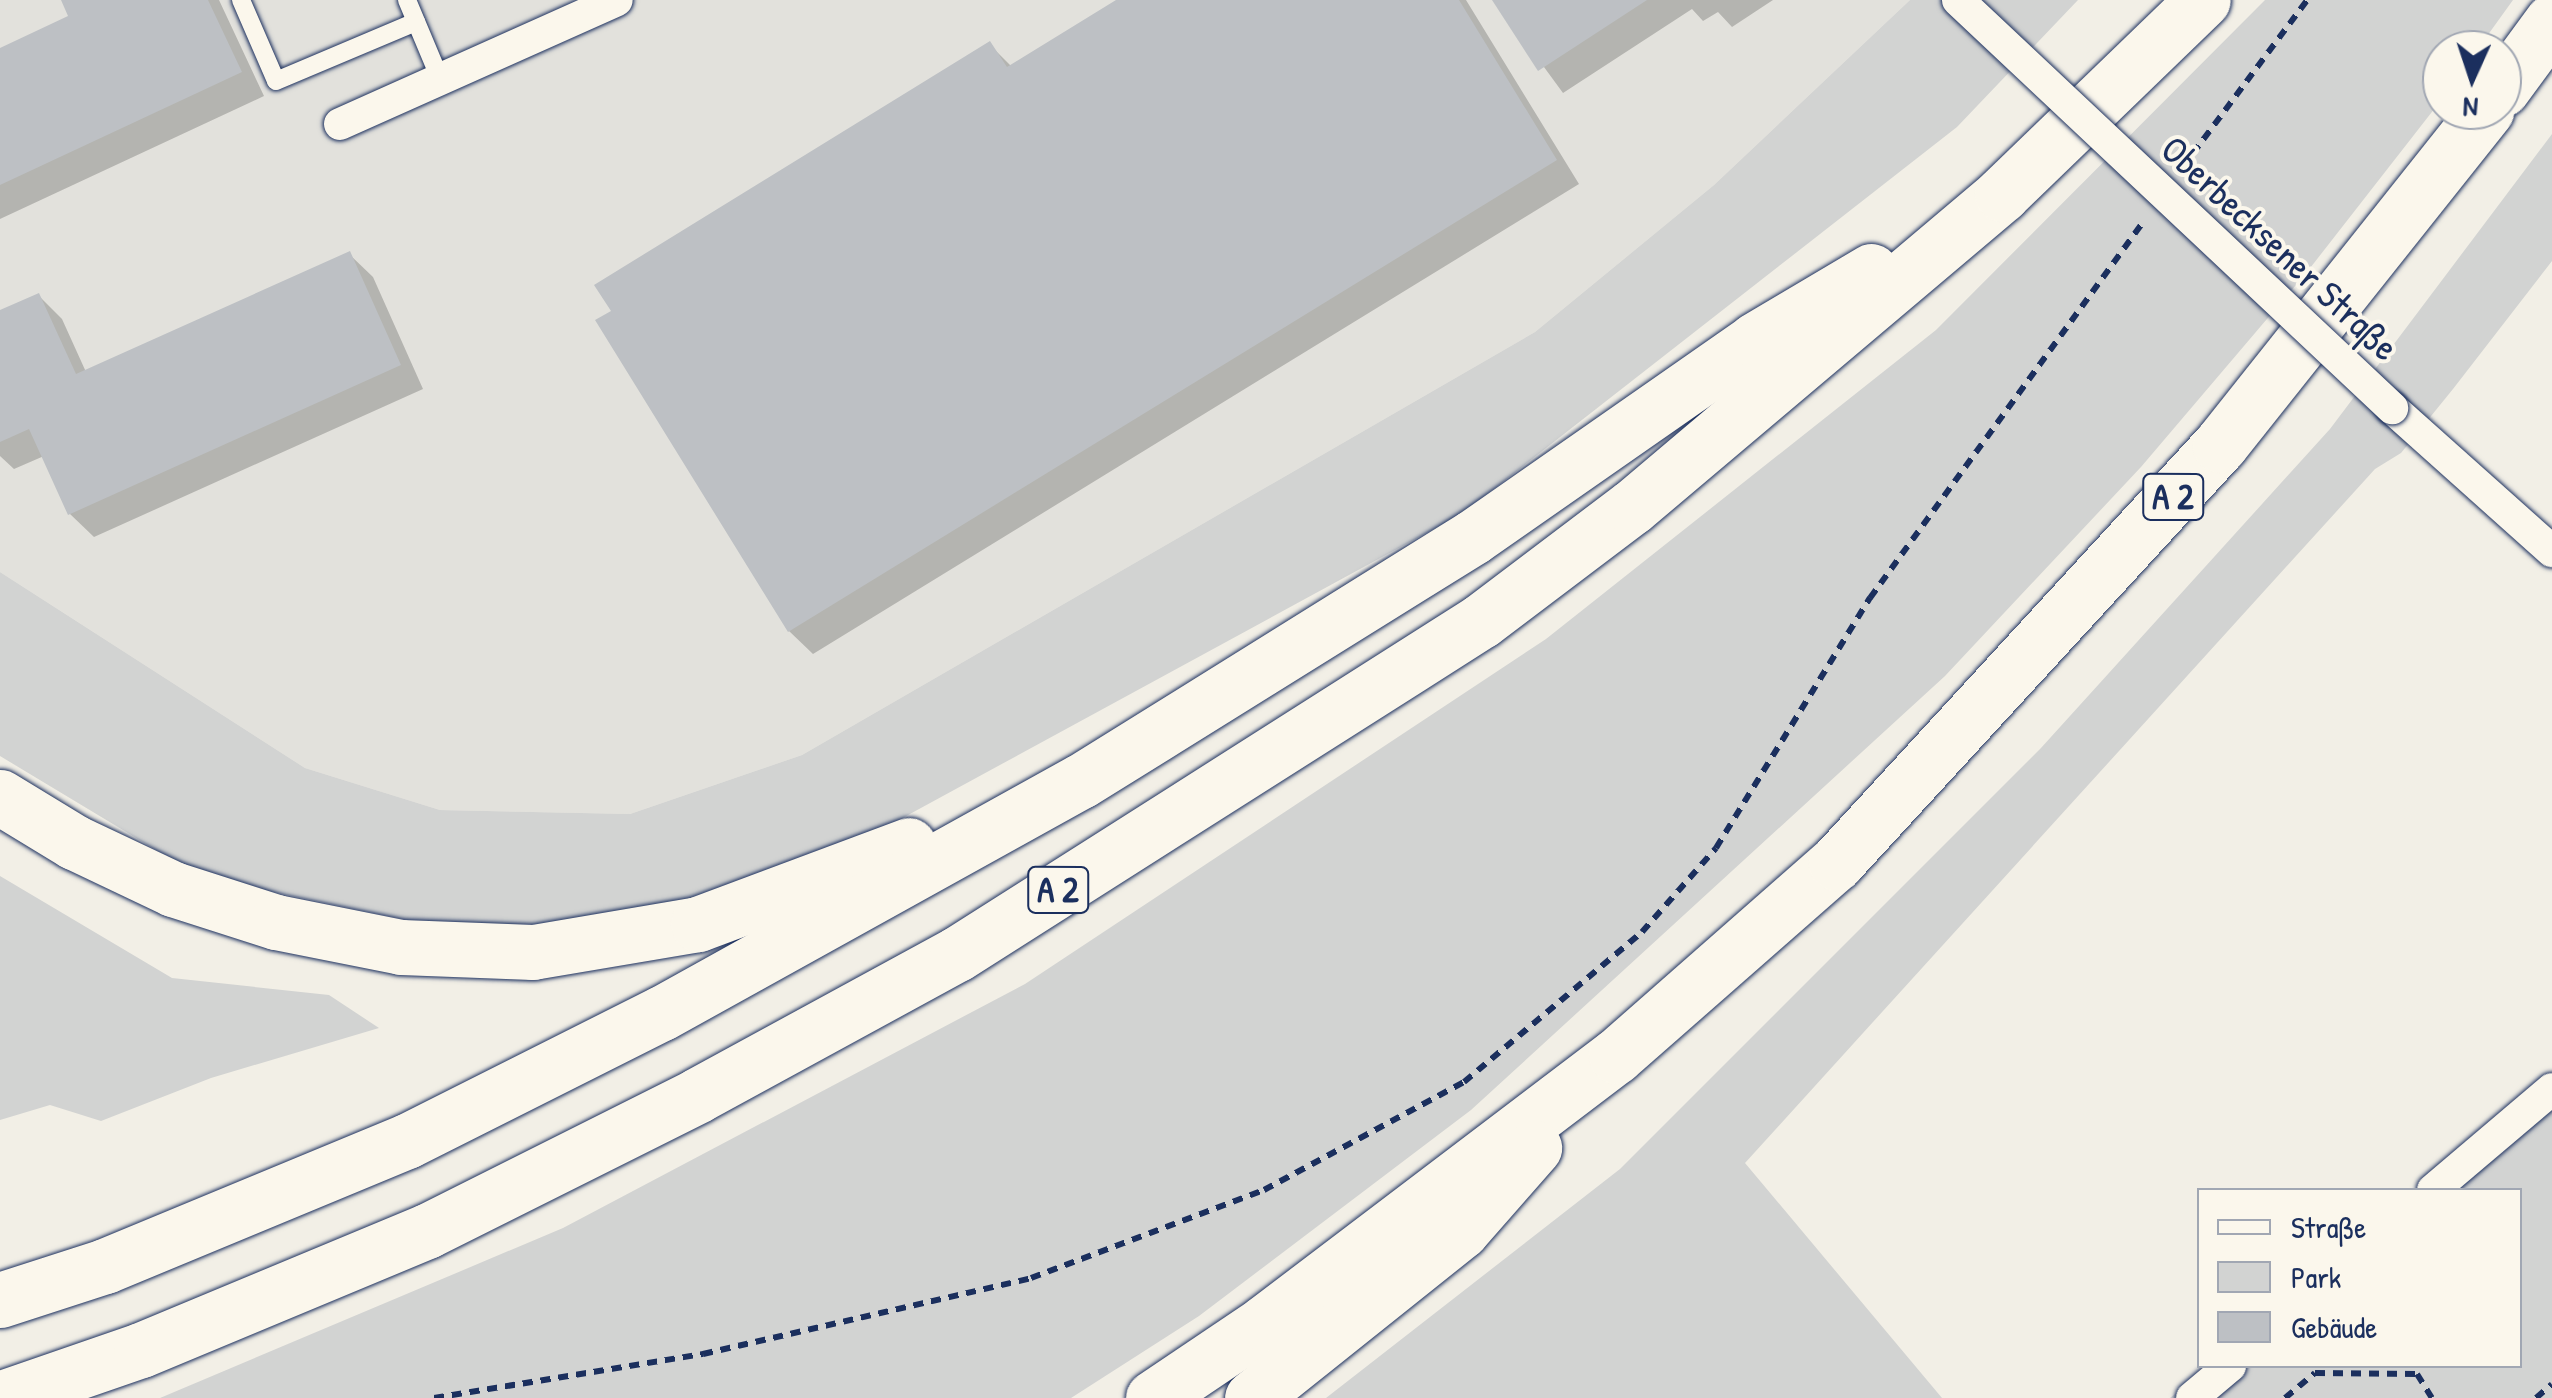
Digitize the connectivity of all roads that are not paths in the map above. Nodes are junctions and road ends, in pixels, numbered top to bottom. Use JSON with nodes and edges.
{"nodes":[{"id":1,"x":241,"y":0,"type":"edge"},
{"id":2,"x":407,"y":0,"type":"edge"},
{"id":3,"x":618,"y":0,"type":"edge"},
{"id":4,"x":1958,"y":0,"type":"edge"},
{"id":5,"x":2203,"y":0,"type":"edge"},
{"id":6,"x":2552,"y":21,"type":"edge"},
{"id":7,"x":416,"y":22,"type":"junction"},
{"id":8,"x":2522,"y":61,"type":"edge"},
{"id":9,"x":440,"y":79,"type":"junction"},
{"id":10,"x":340,"y":124,"type":"dead end"},
{"id":11,"x":2470,"y":130,"type":"edge"},
{"id":12,"x":2002,"y":194,"type":"junction"},
{"id":13,"x":2552,"y":551,"type":"edge"},
{"id":14,"x":1080,"y":781,"type":"junction"},
{"id":15,"x":0,"y":797,"type":"edge"},
{"id":16,"x":1616,"y":1056,"type":"junction"},
{"id":17,"x":2552,"y":1089,"type":"edge"},
{"id":18,"x":2436,"y":1188,"type":"edge"},
{"id":19,"x":0,"y":1300,"type":"edge"},
{"id":20,"x":2228,"y":1368,"type":"edge"},
{"id":21,"x":2,"y":1398,"type":"edge"},
{"id":22,"x":1153,"y":1398,"type":"edge"},
{"id":23,"x":1252,"y":1398,"type":"edge"},
{"id":24,"x":2192,"y":1398,"type":"edge"}],
"edges":[{"from":1,"to":7,"type":"lane"},
{"from":2,"to":7,"type":"lane"},
{"from":3,"to":9,"type":"street"},
{"from":4,"to":13,"type":"street","name":"Oberbecksener Straße","bridge":true},
{"from":5,"to":12,"type":"highway","number":"A 2"},
{"from":6,"to":8,"type":"highway"},
{"from":7,"to":9,"type":"lane"},
{"from":9,"to":10,"type":"street"},
{"from":11,"to":16,"type":"highway","number":"A 2"},
{"from":12,"to":14,"type":"highway"},
{"from":12,"to":21,"type":"highway","number":"A 2"},
{"from":14,"to":15,"type":"highway"},
{"from":14,"to":19,"type":"highway"},
{"from":16,"to":22,"type":"highway","number":"A 2"},
{"from":16,"to":23,"type":"highway"},
{"from":17,"to":18,"type":"street"},
{"from":20,"to":24,"type":"street"}]}
